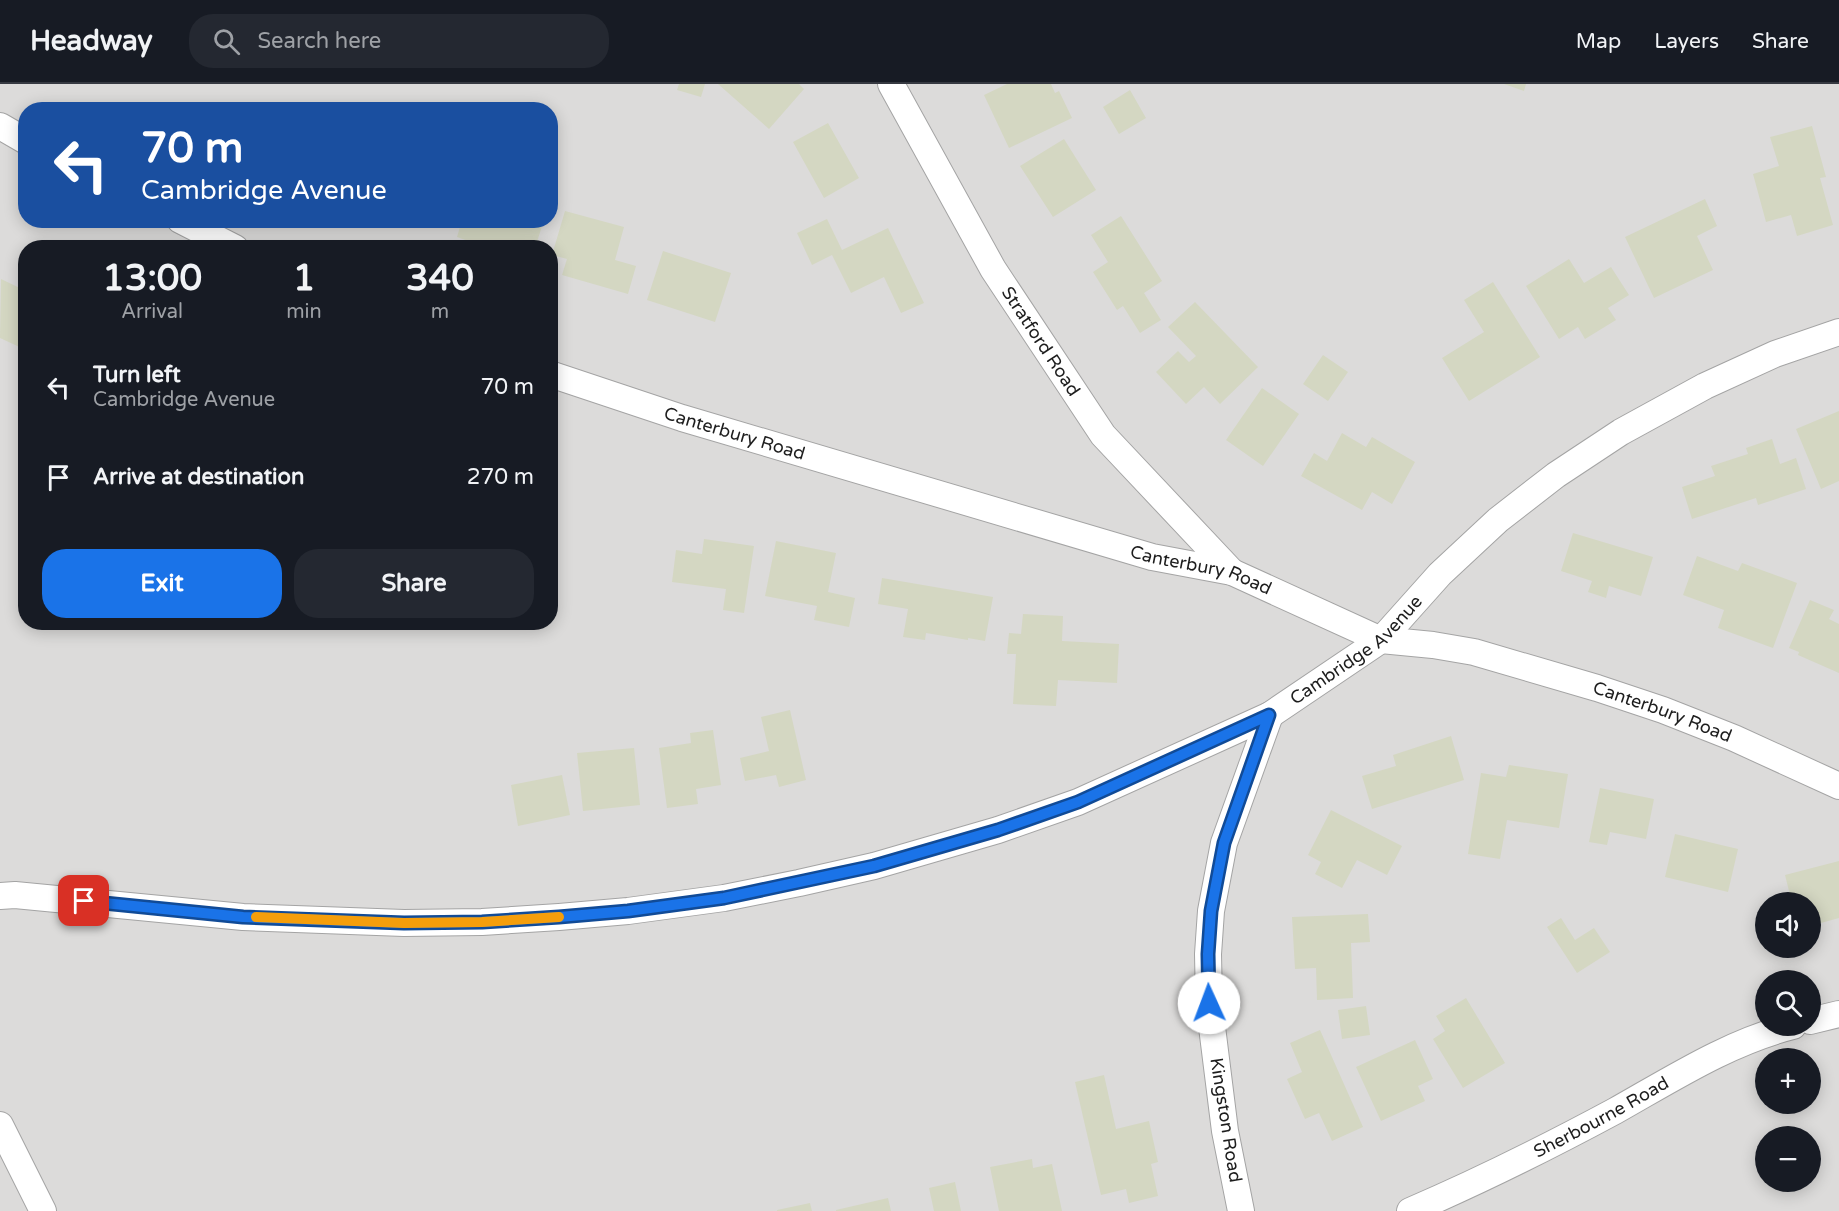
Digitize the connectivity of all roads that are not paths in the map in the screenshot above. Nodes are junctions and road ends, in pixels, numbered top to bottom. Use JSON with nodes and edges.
{"nodes":[{"id":1,"x":891,"y":84,"type":"edge"},
{"id":2,"x":0,"y":126,"type":"edge"},
{"id":3,"x":18,"y":136,"type":"edge"},
{"id":4,"x":196,"y":228,"type":"edge"},
{"id":5,"x":219,"y":240,"type":"edge"},
{"id":6,"x":1839,"y":332,"type":"edge"},
{"id":7,"x":558,"y":377,"type":"edge"},
{"id":8,"x":1232,"y":572,"type":"junction"},
{"id":9,"x":1381,"y":640,"type":"junction"},
{"id":10,"x":1269,"y":715,"type":"junction"},
{"id":11,"x":1839,"y":786,"type":"edge"},
{"id":12,"x":0,"y":896,"type":"edge"},
{"id":13,"x":1839,"y":1014,"type":"edge"},
{"id":14,"x":1821,"y":1018,"type":"edge"},
{"id":15,"x":1766,"y":1036,"type":"edge"},
{"id":16,"x":0,"y":1125,"type":"edge"},
{"id":17,"x":43,"y":1211,"type":"edge"},
{"id":18,"x":1241,"y":1211,"type":"edge"},
{"id":19,"x":1410,"y":1211,"type":"edge"}],
"edges":[{"from":1,"to":8,"type":"street","name":"Stratford Road"},
{"from":2,"to":3,"type":"street"},
{"from":4,"to":5,"type":"street"},
{"from":6,"to":9,"type":"street","name":"Cambridge Avenue"},
{"from":7,"to":8,"type":"street","name":"Canterbury Road"},
{"from":8,"to":9,"type":"street","name":"Canterbury Road"},
{"from":9,"to":10,"type":"street","name":"Cambridge Avenue"},
{"from":9,"to":11,"type":"street","name":"Canterbury Road"},
{"from":10,"to":12,"type":"street","name":"Cambridge Avenue"},
{"from":10,"to":18,"type":"street","name":"Kingston Road"},
{"from":13,"to":14,"type":"street"},
{"from":15,"to":19,"type":"street","name":"Sherbourne Road"},
{"from":16,"to":17,"type":"street"}]}
